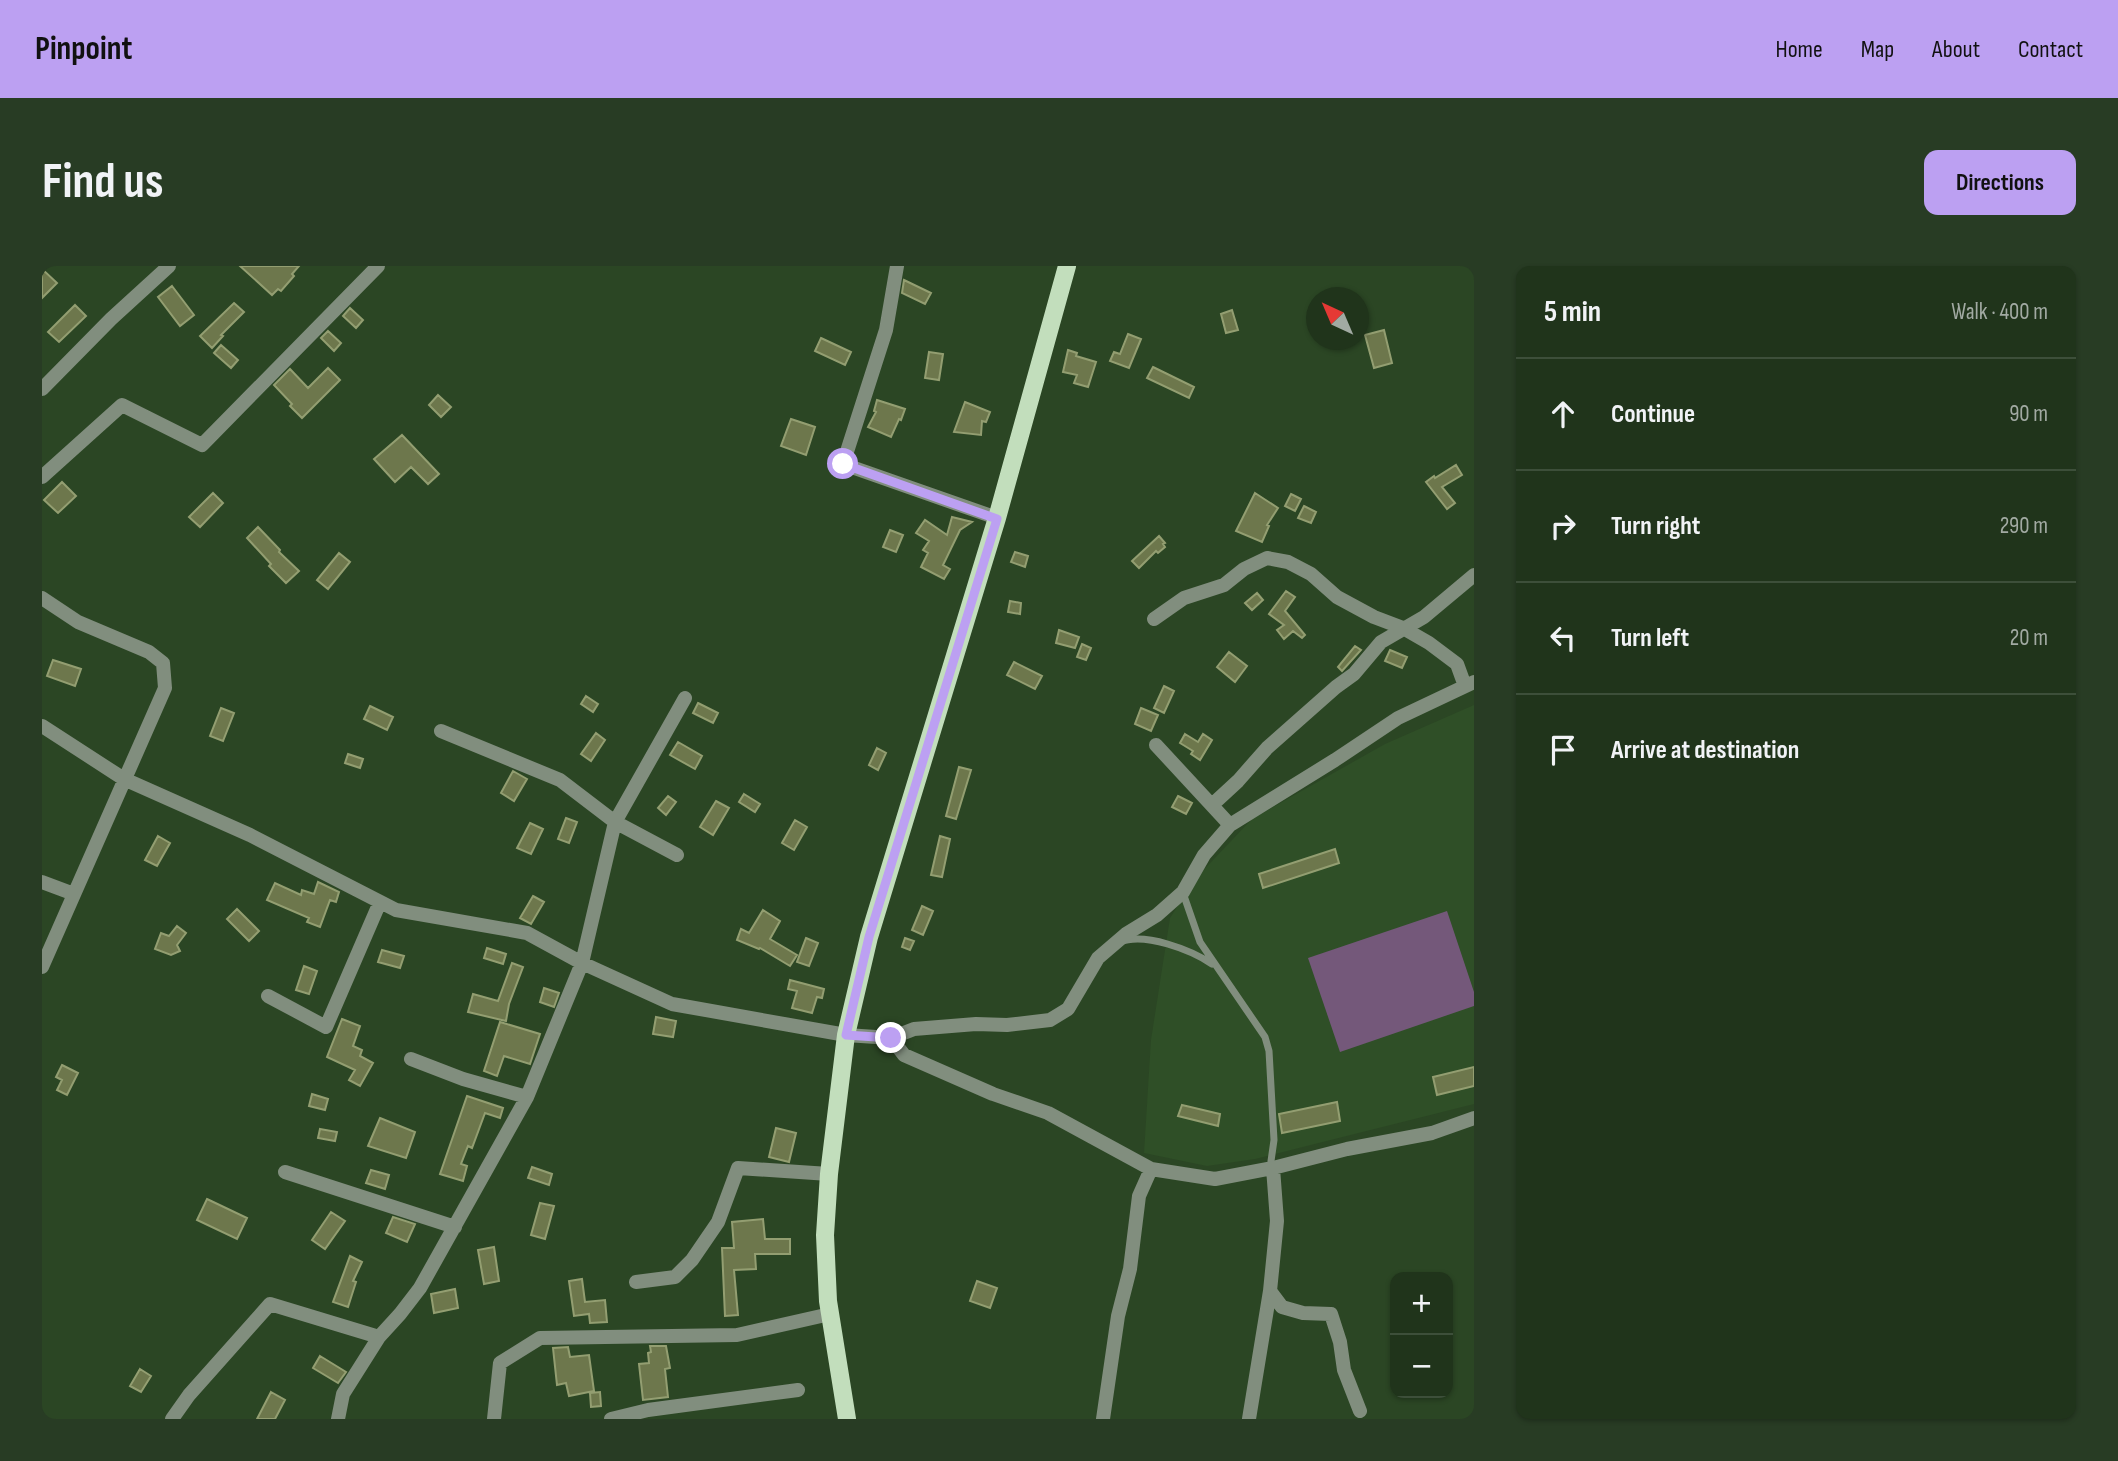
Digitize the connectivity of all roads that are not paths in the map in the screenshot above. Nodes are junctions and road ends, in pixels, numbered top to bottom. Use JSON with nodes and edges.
{"nodes":[{"id":1,"x":169,"y":266,"type":"edge"},
{"id":2,"x":378,"y":266,"type":"edge"},
{"id":3,"x":897,"y":266,"type":"edge"},
{"id":4,"x":1067,"y":266,"type":"edge"},
{"id":5,"x":42,"y":388,"type":"edge"},
{"id":6,"x":42,"y":477,"type":"edge"},
{"id":7,"x":997,"y":519,"type":"junction"},
{"id":8,"x":1474,"y":575,"type":"edge"},
{"id":9,"x":42,"y":598,"type":"edge"},
{"id":10,"x":1154,"y":619,"type":"dead end"},
{"id":11,"x":1403,"y":628,"type":"junction"},
{"id":12,"x":1469,"y":684,"type":"edge"},
{"id":13,"x":685,"y":698,"type":"dead end"},
{"id":14,"x":42,"y":726,"type":"edge"},
{"id":15,"x":440,"y":731,"type":"dead end"},
{"id":16,"x":1156,"y":745,"type":"dead end"},
{"id":17,"x":124,"y":779,"type":"junction"},
{"id":18,"x":1212,"y":805,"type":"junction"},
{"id":19,"x":615,"y":822,"type":"junction"},
{"id":20,"x":1230,"y":825,"type":"junction"},
{"id":21,"x":677,"y":855,"type":"dead end"},
{"id":22,"x":42,"y":883,"type":"edge"},
{"id":23,"x":1183,"y":892,"type":"junction"},
{"id":24,"x":74,"y":894,"type":"junction"},
{"id":25,"x":380,"y":902,"type":"junction"},
{"id":26,"x":1114,"y":945,"type":"junction"},
{"id":27,"x":582,"y":963,"type":"junction"},
{"id":28,"x":1215,"y":966,"type":"junction"},
{"id":29,"x":42,"y":967,"type":"edge"},
{"id":30,"x":268,"y":996,"type":"dead end"},
{"id":31,"x":846,"y":1035,"type":"junction"},
{"id":32,"x":891,"y":1038,"type":"junction"},
{"id":33,"x":411,"y":1059,"type":"dead end"},
{"id":34,"x":527,"y":1097,"type":"junction"},
{"id":35,"x":1474,"y":1118,"type":"edge"},
{"id":36,"x":1273,"y":1168,"type":"junction"},
{"id":37,"x":1151,"y":1169,"type":"junction"},
{"id":38,"x":285,"y":1172,"type":"dead end"},
{"id":39,"x":829,"y":1174,"type":"junction"},
{"id":40,"x":455,"y":1227,"type":"junction"},
{"id":41,"x":636,"y":1282,"type":"dead end"},
{"id":42,"x":1270,"y":1291,"type":"junction"},
{"id":43,"x":830,"y":1314,"type":"junction"},
{"id":44,"x":379,"y":1337,"type":"junction"},
{"id":45,"x":798,"y":1390,"type":"dead end"},
{"id":46,"x":1360,"y":1411,"type":"dead end"},
{"id":47,"x":648,"y":1415,"type":"edge"},
{"id":48,"x":172,"y":1419,"type":"edge"},
{"id":49,"x":338,"y":1419,"type":"edge"},
{"id":50,"x":494,"y":1419,"type":"edge"},
{"id":51,"x":611,"y":1419,"type":"edge"},
{"id":52,"x":846,"y":1419,"type":"edge"},
{"id":53,"x":1103,"y":1419,"type":"edge"},
{"id":54,"x":1249,"y":1419,"type":"edge"}],
"edges":[{"from":1,"to":5,"type":"street"},
{"from":2,"to":6,"type":"street"},
{"from":3,"to":7,"type":"street"},
{"from":4,"to":7,"type":"main road"},
{"from":7,"to":31,"type":"main road"},
{"from":8,"to":11,"type":"street"},
{"from":9,"to":17,"type":"street"},
{"from":10,"to":11,"type":"street"},
{"from":11,"to":12,"type":"street"},
{"from":11,"to":18,"type":"street"},
{"from":12,"to":20,"type":"street"},
{"from":13,"to":19,"type":"street"},
{"from":14,"to":17,"type":"street"},
{"from":15,"to":19,"type":"street"},
{"from":16,"to":18,"type":"street"},
{"from":17,"to":24,"type":"street"},
{"from":17,"to":25,"type":"street"},
{"from":18,"to":20,"type":"street"},
{"from":19,"to":21,"type":"street"},
{"from":19,"to":27,"type":"street"},
{"from":20,"to":23,"type":"street"},
{"from":22,"to":24,"type":"street"},
{"from":23,"to":26,"type":"street"},
{"from":23,"to":28,"type":"lane"},
{"from":24,"to":29,"type":"street"},
{"from":25,"to":27,"type":"street"},
{"from":25,"to":30,"type":"street"},
{"from":26,"to":28,"type":"lane"},
{"from":26,"to":32,"type":"street"},
{"from":27,"to":31,"type":"street"},
{"from":27,"to":34,"type":"street"},
{"from":28,"to":36,"type":"lane"},
{"from":31,"to":32,"type":"street"},
{"from":31,"to":39,"type":"main road"},
{"from":32,"to":37,"type":"street"},
{"from":33,"to":34,"type":"street"},
{"from":34,"to":40,"type":"street"},
{"from":35,"to":36,"type":"street"},
{"from":36,"to":37,"type":"street"},
{"from":36,"to":42,"type":"street"},
{"from":37,"to":53,"type":"street"},
{"from":38,"to":40,"type":"street"},
{"from":39,"to":41,"type":"street"},
{"from":39,"to":43,"type":"main road"},
{"from":40,"to":44,"type":"street"},
{"from":42,"to":46,"type":"street"},
{"from":42,"to":54,"type":"street"},
{"from":43,"to":50,"type":"street"},
{"from":43,"to":52,"type":"main road"},
{"from":44,"to":48,"type":"street"},
{"from":44,"to":49,"type":"street"},
{"from":45,"to":47,"type":"street"},
{"from":47,"to":51,"type":"street"}]}
